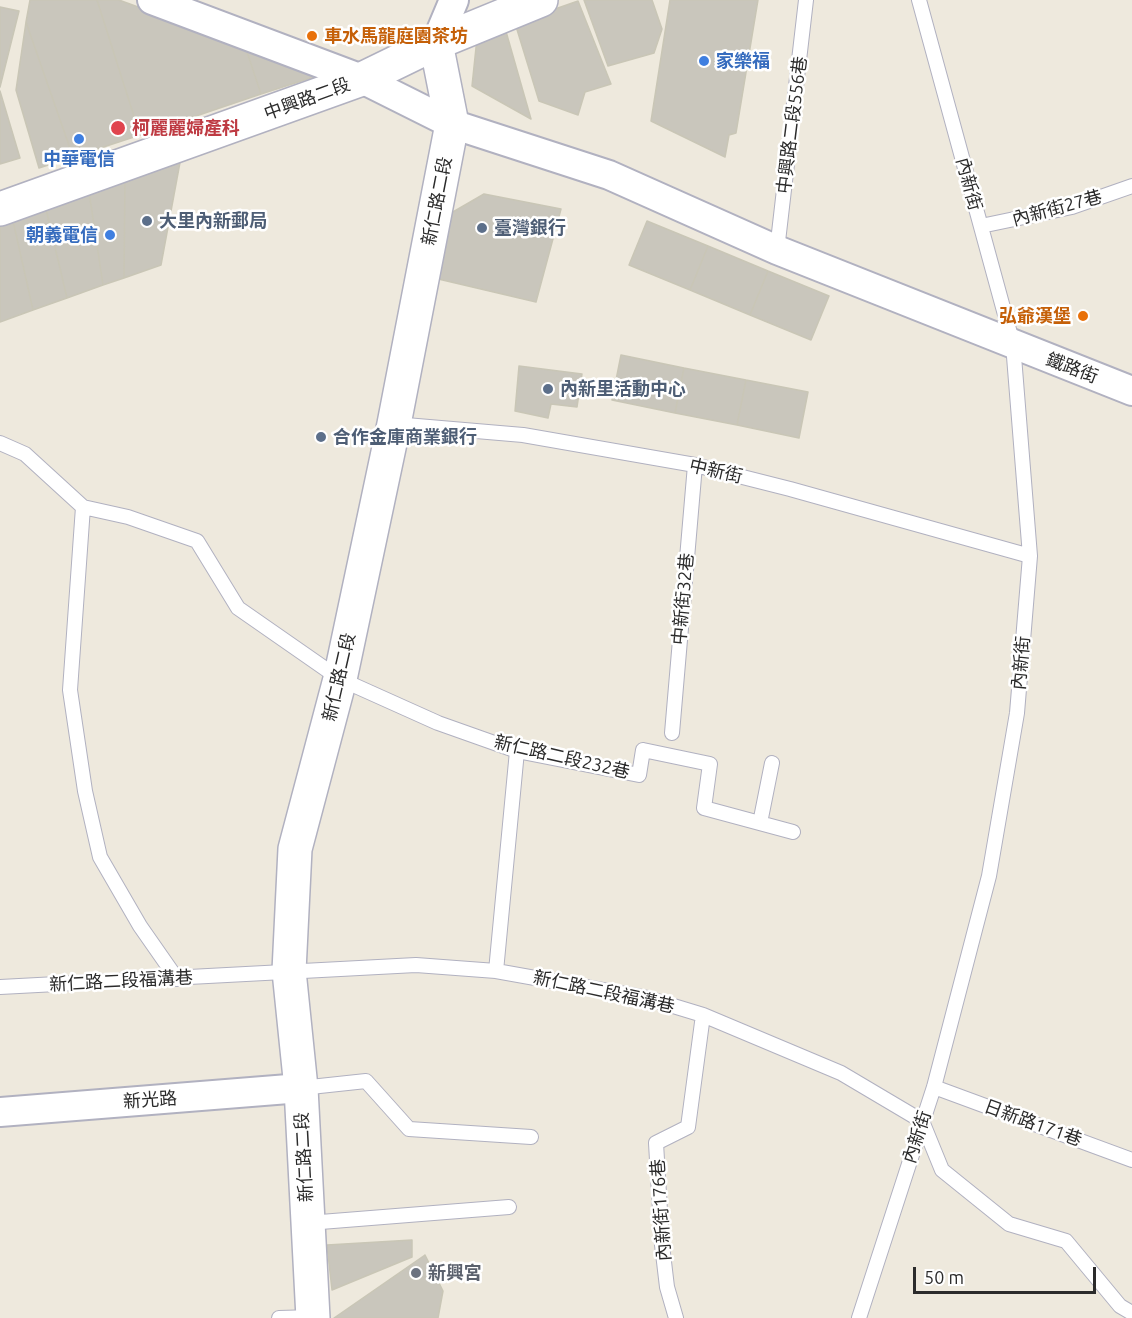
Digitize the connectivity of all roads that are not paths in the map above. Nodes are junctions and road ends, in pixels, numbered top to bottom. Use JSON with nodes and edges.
{"nodes":[{"id":1,"x":152,"y":0,"type":"edge"},
{"id":2,"x":454,"y":0,"type":"edge"},
{"id":3,"x":541,"y":0,"type":"edge"},
{"id":4,"x":806,"y":0,"type":"edge"},
{"id":5,"x":919,"y":0,"type":"edge"},
{"id":6,"x":181,"y":5,"type":"edge"},
{"id":7,"x":436,"y":43,"type":"junction"},
{"id":8,"x":362,"y":79,"type":"junction"},
{"id":9,"x":452,"y":124,"type":"junction"},
{"id":10,"x":1132,"y":186,"type":"edge"},
{"id":11,"x":0,"y":209,"type":"edge"},
{"id":12,"x":981,"y":226,"type":"junction"},
{"id":13,"x":777,"y":250,"type":"junction"},
{"id":14,"x":1013,"y":344,"type":"junction"},
{"id":15,"x":1132,"y":391,"type":"edge"},
{"id":16,"x":394,"y":424,"type":"junction"},
{"id":17,"x":0,"y":443,"type":"edge"},
{"id":18,"x":695,"y":465,"type":"junction"},
{"id":19,"x":83,"y":507,"type":"junction"},
{"id":20,"x":1030,"y":556,"type":"junction"},
{"id":21,"x":340,"y":679,"type":"junction"},
{"id":22,"x":672,"y":733,"type":"dead end"},
{"id":23,"x":518,"y":751,"type":"junction"},
{"id":24,"x":772,"y":763,"type":"dead end"},
{"id":25,"x":760,"y":823,"type":"junction"},
{"id":26,"x":793,"y":832,"type":"dead end"},
{"id":27,"x":289,"y":971,"type":"junction"},
{"id":28,"x":496,"y":971,"type":"junction"},
{"id":29,"x":177,"y":979,"type":"junction"},
{"id":30,"x":0,"y":987,"type":"edge"},
{"id":31,"x":703,"y":1015,"type":"junction"},
{"id":32,"x":934,"y":1087,"type":"junction"},
{"id":33,"x":301,"y":1088,"type":"junction"},
{"id":34,"x":0,"y":1112,"type":"edge"},
{"id":35,"x":922,"y":1121,"type":"junction"},
{"id":36,"x":531,"y":1137,"type":"dead end"},
{"id":37,"x":1132,"y":1160,"type":"edge"},
{"id":38,"x":509,"y":1207,"type":"dead end"},
{"id":39,"x":308,"y":1223,"type":"junction"},
{"id":40,"x":1132,"y":1313,"type":"edge"},
{"id":41,"x":279,"y":1318,"type":"edge"},
{"id":42,"x":314,"y":1318,"type":"edge"},
{"id":43,"x":676,"y":1318,"type":"edge"},
{"id":44,"x":859,"y":1318,"type":"edge"}],
"edges":[{"from":1,"to":6,"type":"street","name":"鐵路街"},
{"from":2,"to":7,"type":"street"},
{"from":3,"to":7,"type":"street","name":"中興路二段"},
{"from":4,"to":13,"type":"lane","name":"中興路二段556巷"},
{"from":5,"to":12,"type":"lane","name":"內新街"},
{"from":6,"to":8,"type":"street","name":"鐵路街"},
{"from":7,"to":8,"type":"street","name":"中興路二段"},
{"from":7,"to":9,"type":"street","name":"新仁路二段"},
{"from":8,"to":9,"type":"street","name":"鐵路街"},
{"from":8,"to":11,"type":"street","name":"中興路二段"},
{"from":9,"to":13,"type":"street","name":"鐵路街"},
{"from":9,"to":16,"type":"street","name":"新仁路二段"},
{"from":10,"to":12,"type":"lane","name":"內新街27巷"},
{"from":12,"to":14,"type":"lane","name":"內新街"},
{"from":13,"to":14,"type":"street","name":"鐵路街"},
{"from":14,"to":15,"type":"street","name":"鐵路街"},
{"from":14,"to":20,"type":"lane","name":"內新街"},
{"from":16,"to":18,"type":"lane","name":"中新街"},
{"from":16,"to":21,"type":"street","name":"新仁路二段"},
{"from":17,"to":19,"type":"lane"},
{"from":18,"to":20,"type":"lane","name":"中新街"},
{"from":18,"to":22,"type":"lane","name":"中新街32巷"},
{"from":19,"to":21,"type":"lane","name":"新仁路二段232巷"},
{"from":19,"to":29,"type":"lane"},
{"from":20,"to":32,"type":"lane","name":"內新街"},
{"from":21,"to":23,"type":"lane","name":"新仁路二段232巷"},
{"from":21,"to":27,"type":"street","name":"新仁路二段"},
{"from":23,"to":25,"type":"lane","name":"新仁路二段232巷"},
{"from":23,"to":28,"type":"lane"},
{"from":24,"to":25,"type":"lane"},
{"from":25,"to":26,"type":"lane","name":"新仁路二段232巷"},
{"from":27,"to":28,"type":"lane","name":"新仁路二段福溝巷"},
{"from":27,"to":29,"type":"lane","name":"新仁路二段福溝巷"},
{"from":27,"to":33,"type":"street","name":"新仁路二段"},
{"from":28,"to":31,"type":"lane","name":"新仁路二段福溝巷"},
{"from":29,"to":30,"type":"lane","name":"新仁路二段福溝巷"},
{"from":31,"to":35,"type":"lane","name":"新仁路二段福溝巷"},
{"from":31,"to":43,"type":"lane","name":"內新街176巷"},
{"from":32,"to":35,"type":"lane","name":"內新街"},
{"from":32,"to":37,"type":"lane","name":"日新路171巷"},
{"from":33,"to":34,"type":"street","name":"新光路"},
{"from":33,"to":36,"type":"lane"},
{"from":33,"to":39,"type":"street","name":"新仁路二段"},
{"from":35,"to":40,"type":"lane"},
{"from":35,"to":44,"type":"lane","name":"內新街"},
{"from":38,"to":39,"type":"lane"},
{"from":39,"to":42,"type":"street","name":"新仁路二段"},
{"from":41,"to":42,"type":"lane"}]}
